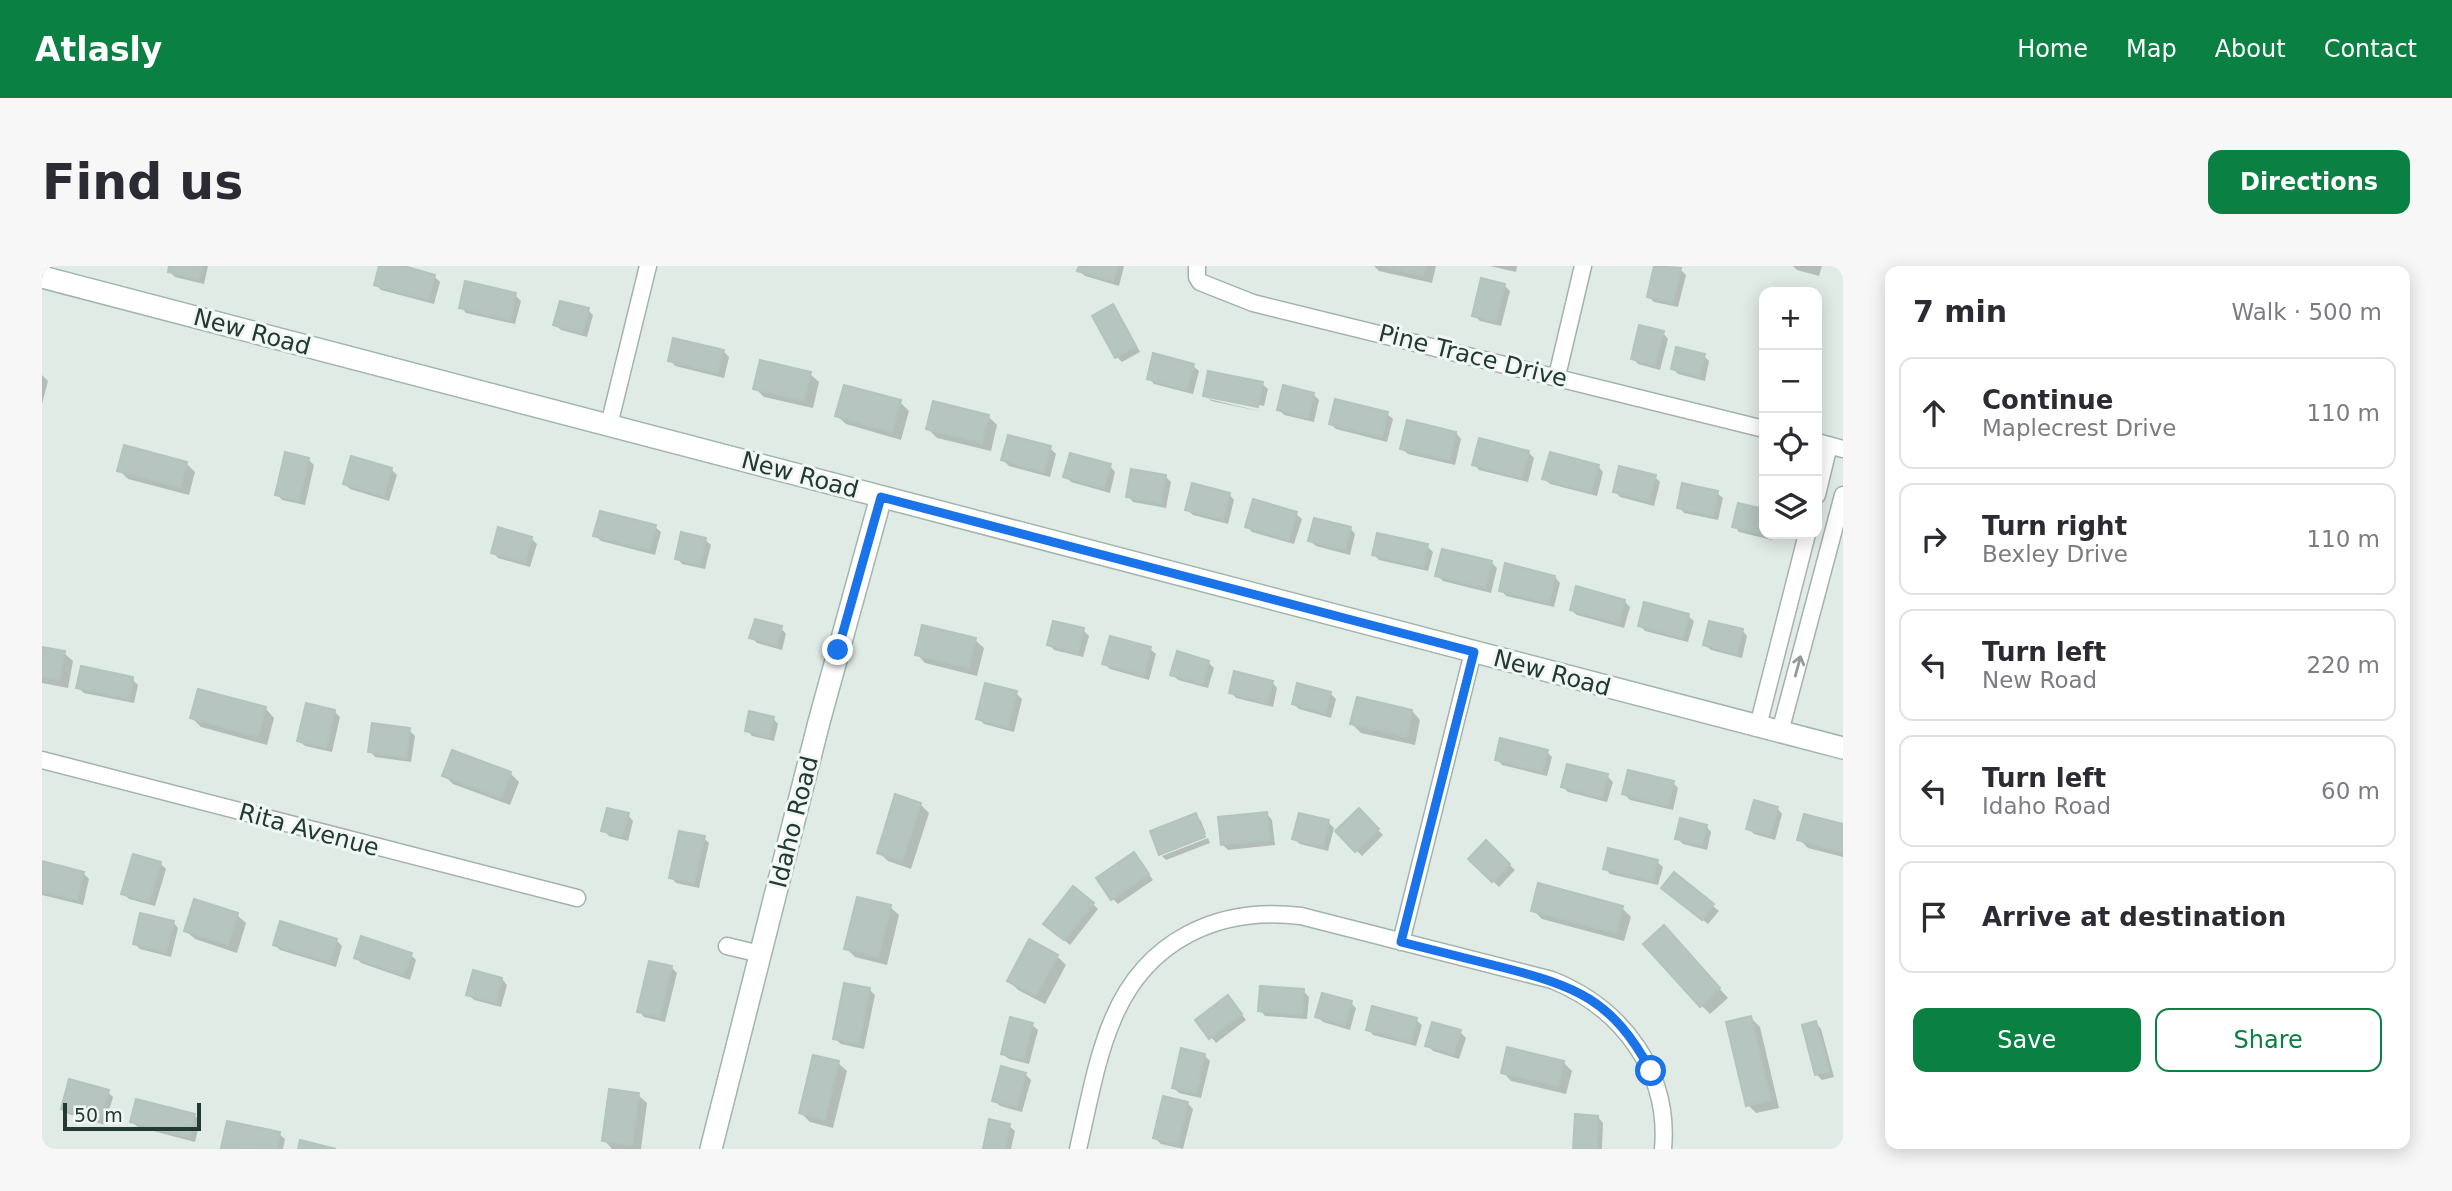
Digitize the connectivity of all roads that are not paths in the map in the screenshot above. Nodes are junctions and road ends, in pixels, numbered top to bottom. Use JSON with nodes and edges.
{"nodes":[{"id":1,"x":648,"y":266,"type":"edge"},
{"id":2,"x":1198,"y":266,"type":"edge"},
{"id":3,"x":1583,"y":266,"type":"edge"},
{"id":4,"x":42,"y":277,"type":"edge"},
{"id":5,"x":1557,"y":376,"type":"junction"},
{"id":6,"x":609,"y":425,"type":"junction"},
{"id":7,"x":1759,"y":428,"type":"edge"},
{"id":8,"x":1835,"y":446,"type":"edge"},
{"id":9,"x":1822,"y":481,"type":"edge"},
{"id":10,"x":1843,"y":495,"type":"edge"},
{"id":11,"x":881,"y":497,"type":"junction"},
{"id":12,"x":1806,"y":539,"type":"edge"},
{"id":13,"x":1474,"y":652,"type":"junction"},
{"id":14,"x":1758,"y":726,"type":"junction"},
{"id":15,"x":1780,"y":732,"type":"junction"},
{"id":16,"x":1843,"y":748,"type":"edge"},
{"id":17,"x":42,"y":760,"type":"edge"},
{"id":18,"x":577,"y":898,"type":"dead end"},
{"id":19,"x":1401,"y":942,"type":"junction"},
{"id":20,"x":727,"y":946,"type":"dead end"},
{"id":21,"x":761,"y":954,"type":"junction"},
{"id":22,"x":711,"y":1149,"type":"edge"},
{"id":23,"x":1078,"y":1149,"type":"edge"},
{"id":24,"x":1663,"y":1149,"type":"edge"}],
"edges":[{"from":1,"to":6,"type":"street"},
{"from":2,"to":5,"type":"street","name":"Pine Trace Drive"},
{"from":3,"to":5,"type":"street"},
{"from":4,"to":6,"type":"street","name":"New Road"},
{"from":5,"to":7,"type":"street","name":"Pine Trace Drive"},
{"from":6,"to":11,"type":"street","name":"New Road"},
{"from":8,"to":9,"type":"street"},
{"from":15,"to":10,"type":"street","one_way":true},
{"from":11,"to":13,"type":"street","name":"New Road"},
{"from":11,"to":21,"type":"street","name":"Idaho Road"},
{"from":12,"to":14,"type":"street"},
{"from":13,"to":14,"type":"street","name":"New Road"},
{"from":13,"to":19,"type":"street"},
{"from":14,"to":15,"type":"street","name":"New Road"},
{"from":15,"to":16,"type":"street","name":"New Road"},
{"from":17,"to":18,"type":"street","name":"Rita Avenue"},
{"from":19,"to":23,"type":"street"},
{"from":19,"to":24,"type":"street"},
{"from":20,"to":21,"type":"street"},
{"from":21,"to":22,"type":"street","name":"Idaho Road"}]}
